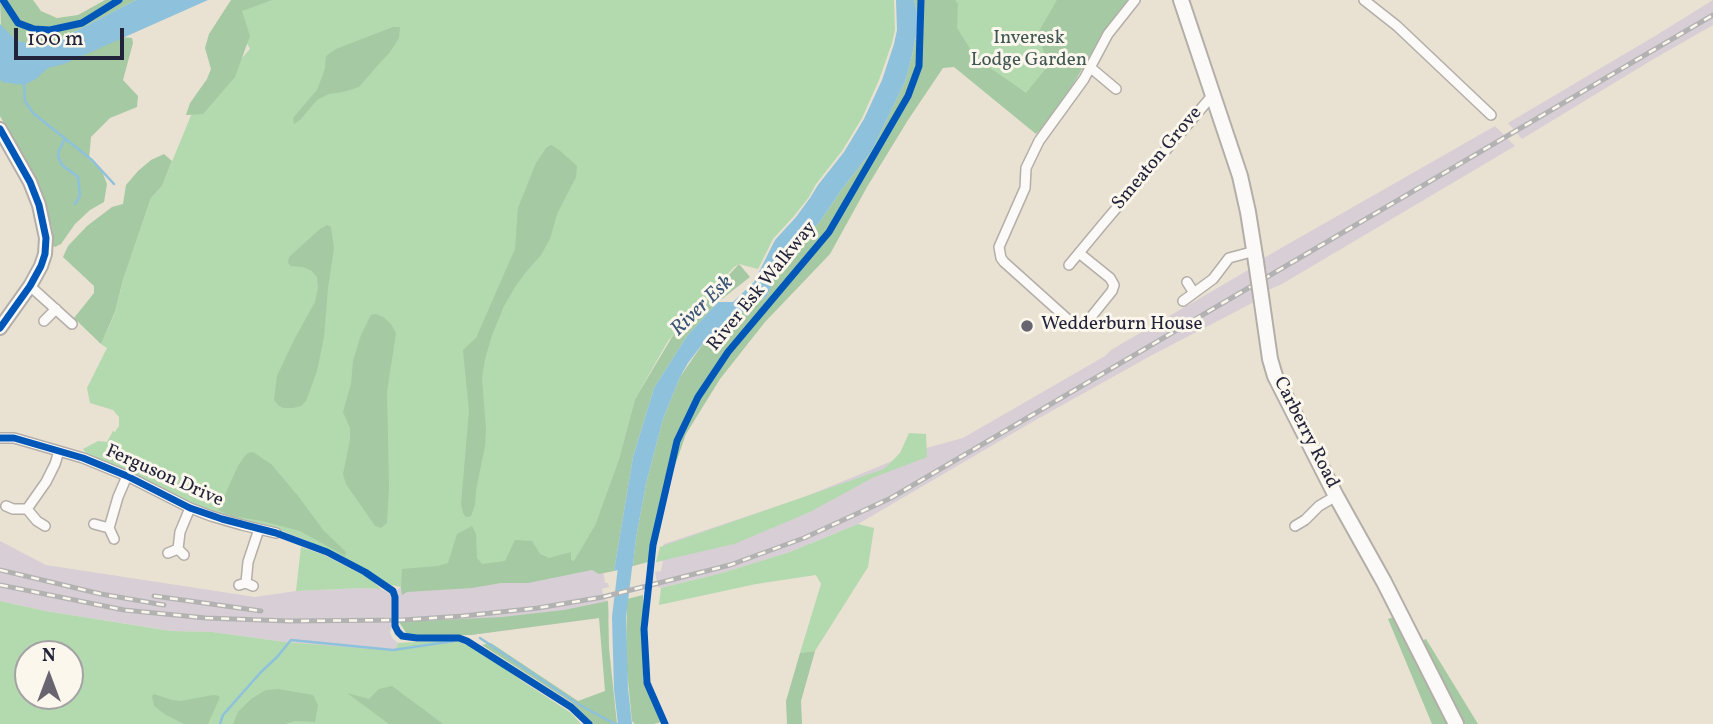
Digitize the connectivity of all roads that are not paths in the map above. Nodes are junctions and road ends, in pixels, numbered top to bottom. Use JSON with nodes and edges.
{"nodes":[{"id":1,"x":1135,"y":0,"type":"edge"},
{"id":2,"x":1181,"y":0,"type":"edge"},
{"id":3,"x":1364,"y":0,"type":"edge"},
{"id":4,"x":1091,"y":68,"type":"junction"},
{"id":5,"x":1116,"y":89,"type":"dead end"},
{"id":6,"x":1214,"y":95,"type":"junction"},
{"id":7,"x":1491,"y":116,"type":"dead end"},
{"id":8,"x":0,"y":129,"type":"edge"},
{"id":9,"x":1079,"y":253,"type":"junction"},
{"id":10,"x":1255,"y":256,"type":"junction"},
{"id":11,"x":1069,"y":265,"type":"dead end"},
{"id":12,"x":1187,"y":282,"type":"dead end"},
{"id":13,"x":30,"y":286,"type":"junction"},
{"id":14,"x":1194,"y":293,"type":"junction"},
{"id":15,"x":1183,"y":301,"type":"dead end"},
{"id":16,"x":56,"y":309,"type":"junction"},
{"id":17,"x":44,"y":321,"type":"dead end"},
{"id":18,"x":72,"y":324,"type":"dead end"},
{"id":19,"x":0,"y":328,"type":"edge"},
{"id":20,"x":0,"y":438,"type":"edge"},
{"id":21,"x":59,"y":450,"type":"junction"},
{"id":22,"x":127,"y":477,"type":"junction"},
{"id":23,"x":1336,"y":496,"type":"junction"},
{"id":24,"x":5,"y":506,"type":"dead end"},
{"id":25,"x":190,"y":508,"type":"junction"},
{"id":26,"x":27,"y":509,"type":"junction"},
{"id":27,"x":94,"y":524,"type":"dead end"},
{"id":28,"x":45,"y":526,"type":"dead end"},
{"id":29,"x":1295,"y":526,"type":"dead end"},
{"id":30,"x":110,"y":528,"type":"junction"},
{"id":31,"x":258,"y":529,"type":"junction"},
{"id":32,"x":276,"y":533,"type":"dead end"},
{"id":33,"x":114,"y":538,"type":"dead end"},
{"id":34,"x":168,"y":552,"type":"dead end"},
{"id":35,"x":246,"y":584,"type":"dead end"},
{"id":36,"x":1456,"y":724,"type":"edge"}],
"edges":[{"from":1,"to":4,"type":"street"},
{"from":2,"to":6,"type":"main road","name":"Carberry Road"},
{"from":3,"to":7,"type":"street"},
{"from":4,"to":5,"type":"street"},
{"from":4,"to":9,"type":"street"},
{"from":6,"to":9,"type":"street","name":"Smeaton Grove"},
{"from":6,"to":10,"type":"main road","name":"Carberry Road"},
{"from":8,"to":13,"type":"main road"},
{"from":9,"to":11,"type":"street","name":"Smeaton Grove"},
{"from":10,"to":14,"type":"street"},
{"from":10,"to":23,"type":"main road","name":"Carberry Road","bridge":true},
{"from":12,"to":14,"type":"street"},
{"from":13,"to":16,"type":"street"},
{"from":13,"to":19,"type":"main road"},
{"from":14,"to":15,"type":"street"},
{"from":16,"to":17,"type":"street"},
{"from":16,"to":18,"type":"street"},
{"from":20,"to":21,"type":"street","name":"Ferguson Drive"},
{"from":21,"to":22,"type":"street","name":"Ferguson Drive"},
{"from":21,"to":26,"type":"street"},
{"from":22,"to":25,"type":"street","name":"Ferguson Drive"},
{"from":22,"to":30,"type":"street"},
{"from":23,"to":29,"type":"street"},
{"from":23,"to":36,"type":"main road","name":"Carberry Road"},
{"from":24,"to":26,"type":"street"},
{"from":25,"to":31,"type":"street","name":"Ferguson Drive"},
{"from":25,"to":34,"type":"street"},
{"from":26,"to":28,"type":"street"},
{"from":27,"to":30,"type":"street"},
{"from":30,"to":33,"type":"street"},
{"from":31,"to":32,"type":"street","name":"Ferguson Drive"},
{"from":31,"to":35,"type":"street"}]}
